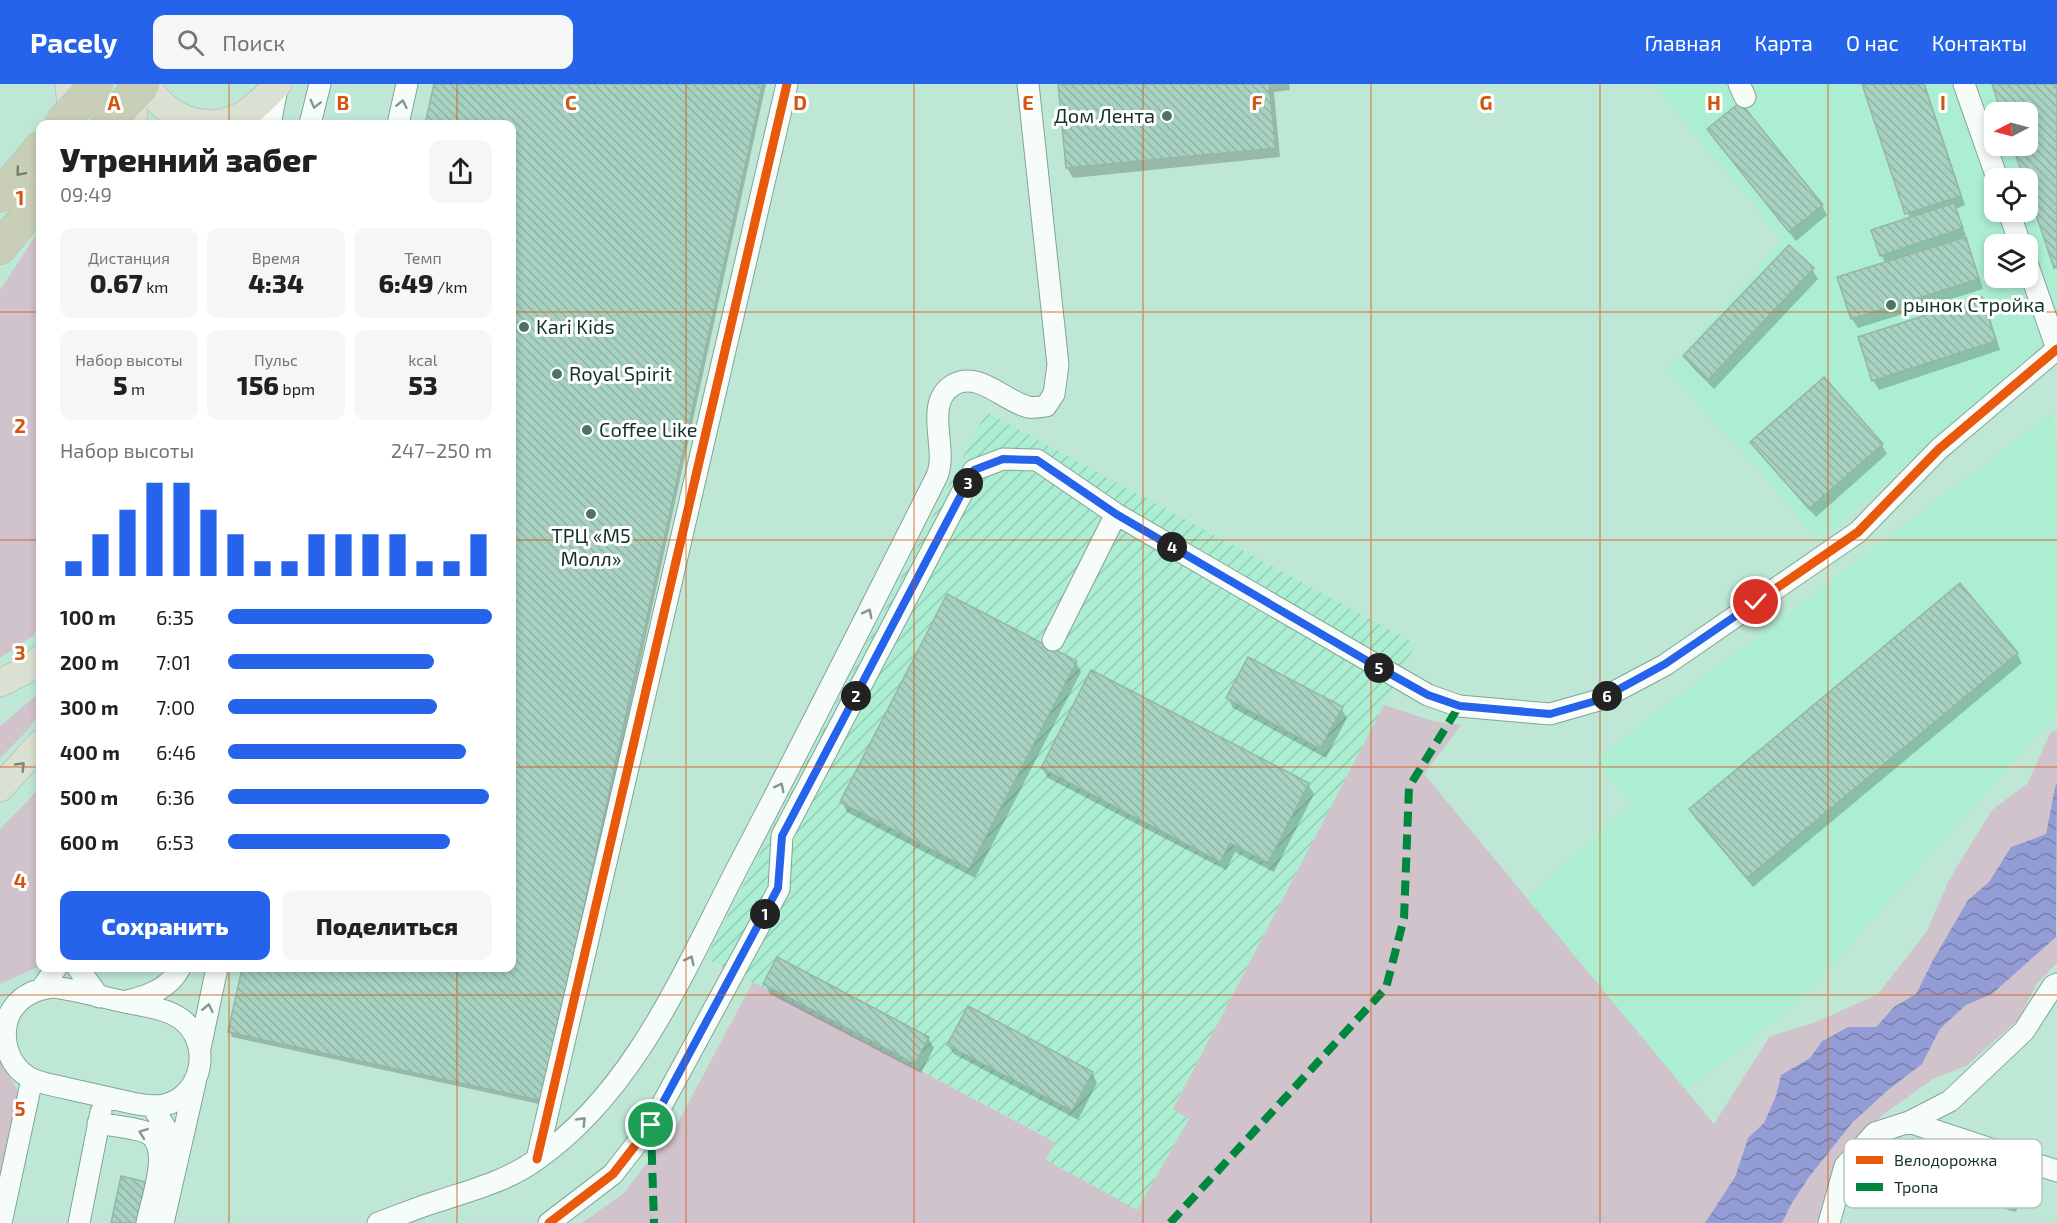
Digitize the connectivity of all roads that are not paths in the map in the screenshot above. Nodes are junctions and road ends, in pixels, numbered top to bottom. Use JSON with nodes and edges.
{"nodes":[{"id":1,"x":69,"y":84,"type":"edge"},
{"id":2,"x":97,"y":84,"type":"edge"},
{"id":3,"x":132,"y":84,"type":"edge"},
{"id":4,"x":145,"y":84,"type":"edge"},
{"id":5,"x":278,"y":84,"type":"edge"},
{"id":6,"x":320,"y":84,"type":"edge"},
{"id":7,"x":406,"y":84,"type":"edge"},
{"id":8,"x":787,"y":84,"type":"edge"},
{"id":9,"x":1028,"y":84,"type":"edge"},
{"id":10,"x":1964,"y":84,"type":"edge"},
{"id":11,"x":64,"y":120,"type":"edge"},
{"id":12,"x":73,"y":120,"type":"edge"},
{"id":13,"x":109,"y":120,"type":"edge"},
{"id":14,"x":134,"y":120,"type":"edge"},
{"id":15,"x":188,"y":120,"type":"edge"},
{"id":16,"x":231,"y":120,"type":"edge"},
{"id":17,"x":271,"y":120,"type":"edge"},
{"id":18,"x":311,"y":120,"type":"edge"},
{"id":19,"x":399,"y":120,"type":"edge"},
{"id":20,"x":36,"y":153,"type":"edge"},
{"id":21,"x":1993,"y":168,"type":"edge"},
{"id":22,"x":0,"y":196,"type":"edge"},
{"id":23,"x":36,"y":204,"type":"edge"},
{"id":24,"x":8,"y":238,"type":"edge"},
{"id":25,"x":2036,"y":288,"type":"edge"},
{"id":26,"x":2057,"y":349,"type":"edge"},
{"id":27,"x":1116,"y":514,"type":"junction"},
{"id":28,"x":1053,"y":640,"type":"dead end"},
{"id":29,"x":36,"y":663,"type":"edge"},
{"id":30,"x":0,"y":682,"type":"edge"},
{"id":31,"x":36,"y":748,"type":"edge"},
{"id":32,"x":0,"y":788,"type":"edge"},
{"id":33,"x":53,"y":972,"type":"edge"},
{"id":34,"x":81,"y":972,"type":"edge"},
{"id":35,"x":178,"y":972,"type":"edge"},
{"id":36,"x":216,"y":972,"type":"edge"},
{"id":37,"x":2057,"y":984,"type":"edge"},
{"id":38,"x":42,"y":988,"type":"junction"},
{"id":39,"x":99,"y":996,"type":"junction"},
{"id":40,"x":23,"y":998,"type":"junction"},
{"id":41,"x":0,"y":999,"type":"edge"},
{"id":42,"x":124,"y":1002,"type":"junction"},
{"id":43,"x":200,"y":1048,"type":"junction"},
{"id":44,"x":5,"y":1050,"type":"edge"},
{"id":45,"x":32,"y":1079,"type":"junction"},
{"id":46,"x":196,"y":1079,"type":"junction"},
{"id":47,"x":104,"y":1096,"type":"junction"},
{"id":48,"x":152,"y":1106,"type":"junction"},
{"id":49,"x":1909,"y":1122,"type":"junction"},
{"id":50,"x":98,"y":1123,"type":"junction"},
{"id":51,"x":1869,"y":1139,"type":"edge"},
{"id":52,"x":1959,"y":1139,"type":"edge"},
{"id":53,"x":537,"y":1159,"type":"junction"},
{"id":54,"x":176,"y":1161,"type":"junction"},
{"id":55,"x":2042,"y":1167,"type":"edge"},
{"id":56,"x":1844,"y":1170,"type":"edge"},
{"id":57,"x":2057,"y":1172,"type":"edge"},
{"id":58,"x":1,"y":1214,"type":"edge"},
{"id":59,"x":79,"y":1223,"type":"edge"},
{"id":60,"x":147,"y":1223,"type":"edge"},
{"id":61,"x":164,"y":1223,"type":"edge"},
{"id":62,"x":378,"y":1223,"type":"edge"},
{"id":63,"x":549,"y":1223,"type":"edge"},
{"id":64,"x":1829,"y":1223,"type":"edge"}],
"edges":[{"from":1,"to":12,"type":"main road"},
{"from":2,"to":11,"type":"highway","bridge":true},
{"from":3,"to":14,"type":"main road"},
{"from":4,"to":13,"type":"highway","bridge":true},
{"from":4,"to":15,"type":"main road"},
{"from":5,"to":16,"type":"main road"},
{"from":5,"to":17,"type":"street"},
{"from":6,"to":18,"type":"street","one_way":true},
{"from":19,"to":7,"type":"street","one_way":true},
{"from":8,"to":53,"type":"street"},
{"from":53,"to":9,"type":"street","one_way":true},
{"from":10,"to":21,"type":"street"},
{"from":20,"to":22,"type":"highway","one_way":true},
{"from":23,"to":24,"type":"highway"},
{"from":25,"to":26,"type":"street"},
{"from":26,"to":27,"type":"street"},
{"from":27,"to":28,"type":"street"},
{"from":27,"to":63,"type":"street"},
{"from":29,"to":30,"type":"main road"},
{"from":32,"to":31,"type":"main road","one_way":true},
{"from":33,"to":38,"type":"street"},
{"from":34,"to":39,"type":"street"},
{"from":35,"to":42,"type":"street"},
{"from":43,"to":36,"type":"street","one_way":true},
{"from":37,"to":49,"type":"street"},
{"from":38,"to":39,"type":"street"},
{"from":38,"to":40,"type":"street"},
{"from":39,"to":42,"type":"street"},
{"from":40,"to":41,"type":"street"},
{"from":40,"to":44,"type":"street"},
{"from":42,"to":43,"type":"street"},
{"from":43,"to":46,"type":"street"},
{"from":44,"to":45,"type":"street"},
{"from":45,"to":47,"type":"street"},
{"from":45,"to":58,"type":"street"},
{"from":46,"to":48,"type":"street"},
{"from":46,"to":54,"type":"street"},
{"from":47,"to":48,"type":"street"},
{"from":47,"to":50,"type":"street"},
{"from":48,"to":54,"type":"street"},
{"from":49,"to":51,"type":"street"},
{"from":49,"to":52,"type":"street"},
{"from":50,"to":59,"type":"street"},
{"from":60,"to":50,"type":"street","one_way":true},
{"from":53,"to":62,"type":"street"},
{"from":54,"to":61,"type":"street"},
{"from":55,"to":57,"type":"street"},
{"from":56,"to":64,"type":"street"}]}
